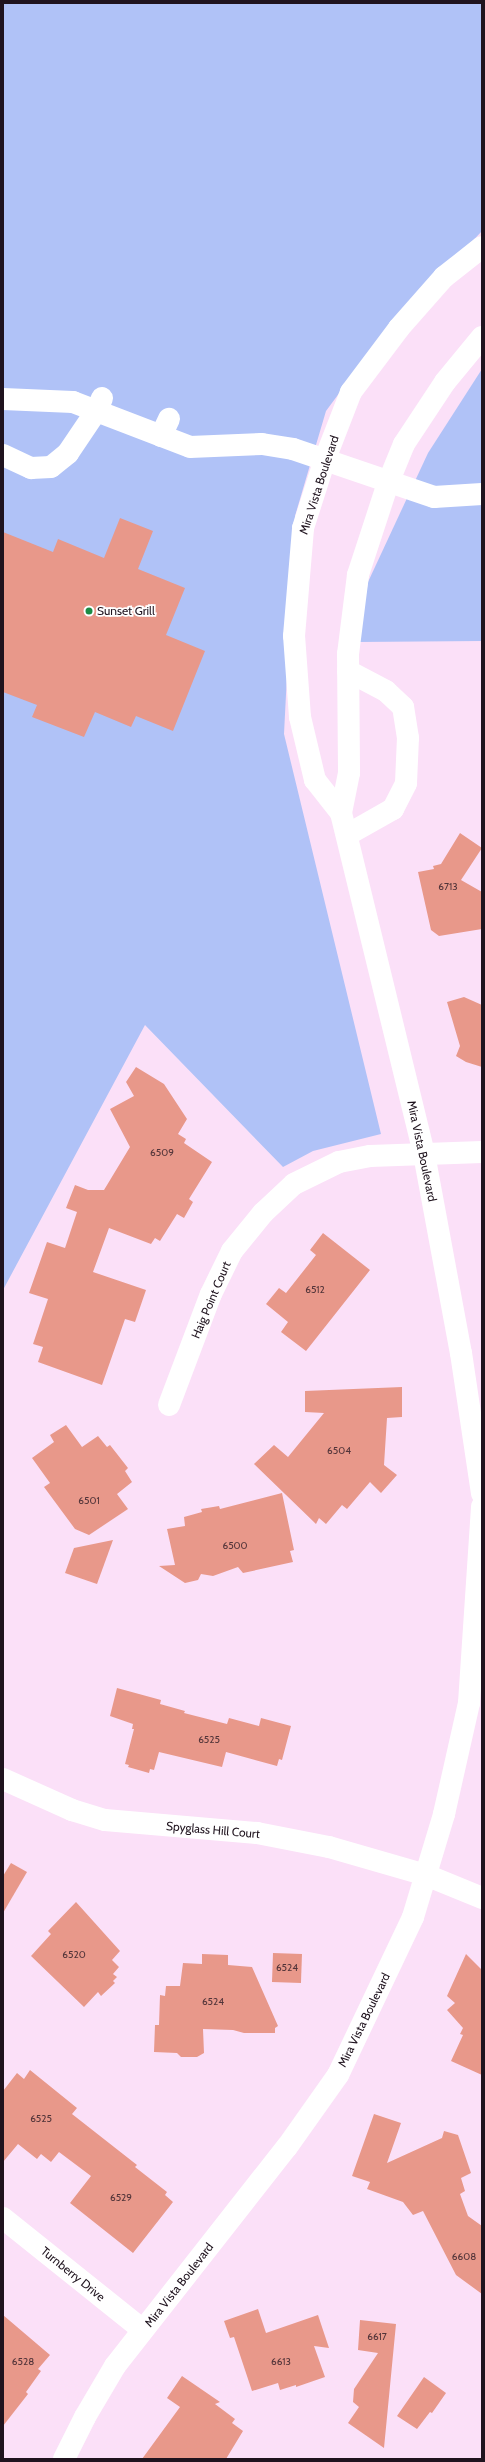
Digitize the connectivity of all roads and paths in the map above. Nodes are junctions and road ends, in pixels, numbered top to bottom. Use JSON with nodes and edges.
{"nodes":[{"id":1,"x":482,"y":247,"type":"edge"},
{"id":2,"x":482,"y":337,"type":"edge"},
{"id":3,"x":3,"y":399,"type":"edge"},
{"id":4,"x":99,"y":403,"type":"junction"},
{"id":5,"x":3,"y":455,"type":"edge"},
{"id":6,"x":325,"y":459,"type":"junction"},
{"id":7,"x":388,"y":483,"type":"junction"},
{"id":8,"x":482,"y":494,"type":"edge"},
{"id":9,"x":348,"y":671,"type":"junction"},
{"id":10,"x":341,"y":813,"type":"junction"},
{"id":11,"x":347,"y":835,"type":"junction"},
{"id":12,"x":482,"y":1152,"type":"edge"},
{"id":13,"x":424,"y":1154,"type":"junction"},
{"id":14,"x":169,"y":1405,"type":"dead end"},
{"id":15,"x":482,"y":1493,"type":"edge"},
{"id":16,"x":482,"y":1506,"type":"edge"},
{"id":17,"x":3,"y":1779,"type":"edge"},
{"id":18,"x":426,"y":1875,"type":"junction"},
{"id":19,"x":482,"y":1898,"type":"edge"},
{"id":20,"x":3,"y":2218,"type":"edge"},
{"id":21,"x":143,"y":2330,"type":"junction"},
{"id":22,"x":64,"y":2459,"type":"edge"}],
"edges":[{"from":1,"to":6,"type":"street","name":"Mira Vista Boulevard"},
{"from":2,"to":7,"type":"street","name":"Mira Vista Boulevard"},
{"from":3,"to":4,"type":"street"},
{"from":4,"to":5,"type":"street"},
{"from":4,"to":6,"type":"street"},
{"from":6,"to":7,"type":"street"},
{"from":6,"to":10,"type":"street","name":"Mira Vista Boulevard"},
{"from":7,"to":8,"type":"street"},
{"from":7,"to":9,"type":"street","name":"Mira Vista Boulevard"},
{"from":9,"to":10,"type":"street","name":"Mira Vista Boulevard"},
{"from":9,"to":11,"type":"street"},
{"from":10,"to":11,"type":"street","name":"Mira Vista Boulevard"},
{"from":11,"to":13,"type":"street","name":"Mira Vista Boulevard"},
{"from":12,"to":13,"type":"street","name":"Haig Point Court"},
{"from":13,"to":14,"type":"street","name":"Haig Point Court"},
{"from":13,"to":15,"type":"street","name":"Mira Vista Boulevard"},
{"from":16,"to":18,"type":"street","name":"Mira Vista Boulevard"},
{"from":17,"to":18,"type":"street","name":"Spyglass Hill Court"},
{"from":18,"to":19,"type":"street","name":"Spyglass Hill Court"},
{"from":18,"to":21,"type":"street","name":"Mira Vista Boulevard"},
{"from":20,"to":21,"type":"street","name":"Turnberry Drive"},
{"from":21,"to":22,"type":"street","name":"Mira Vista Boulevard"}]}
